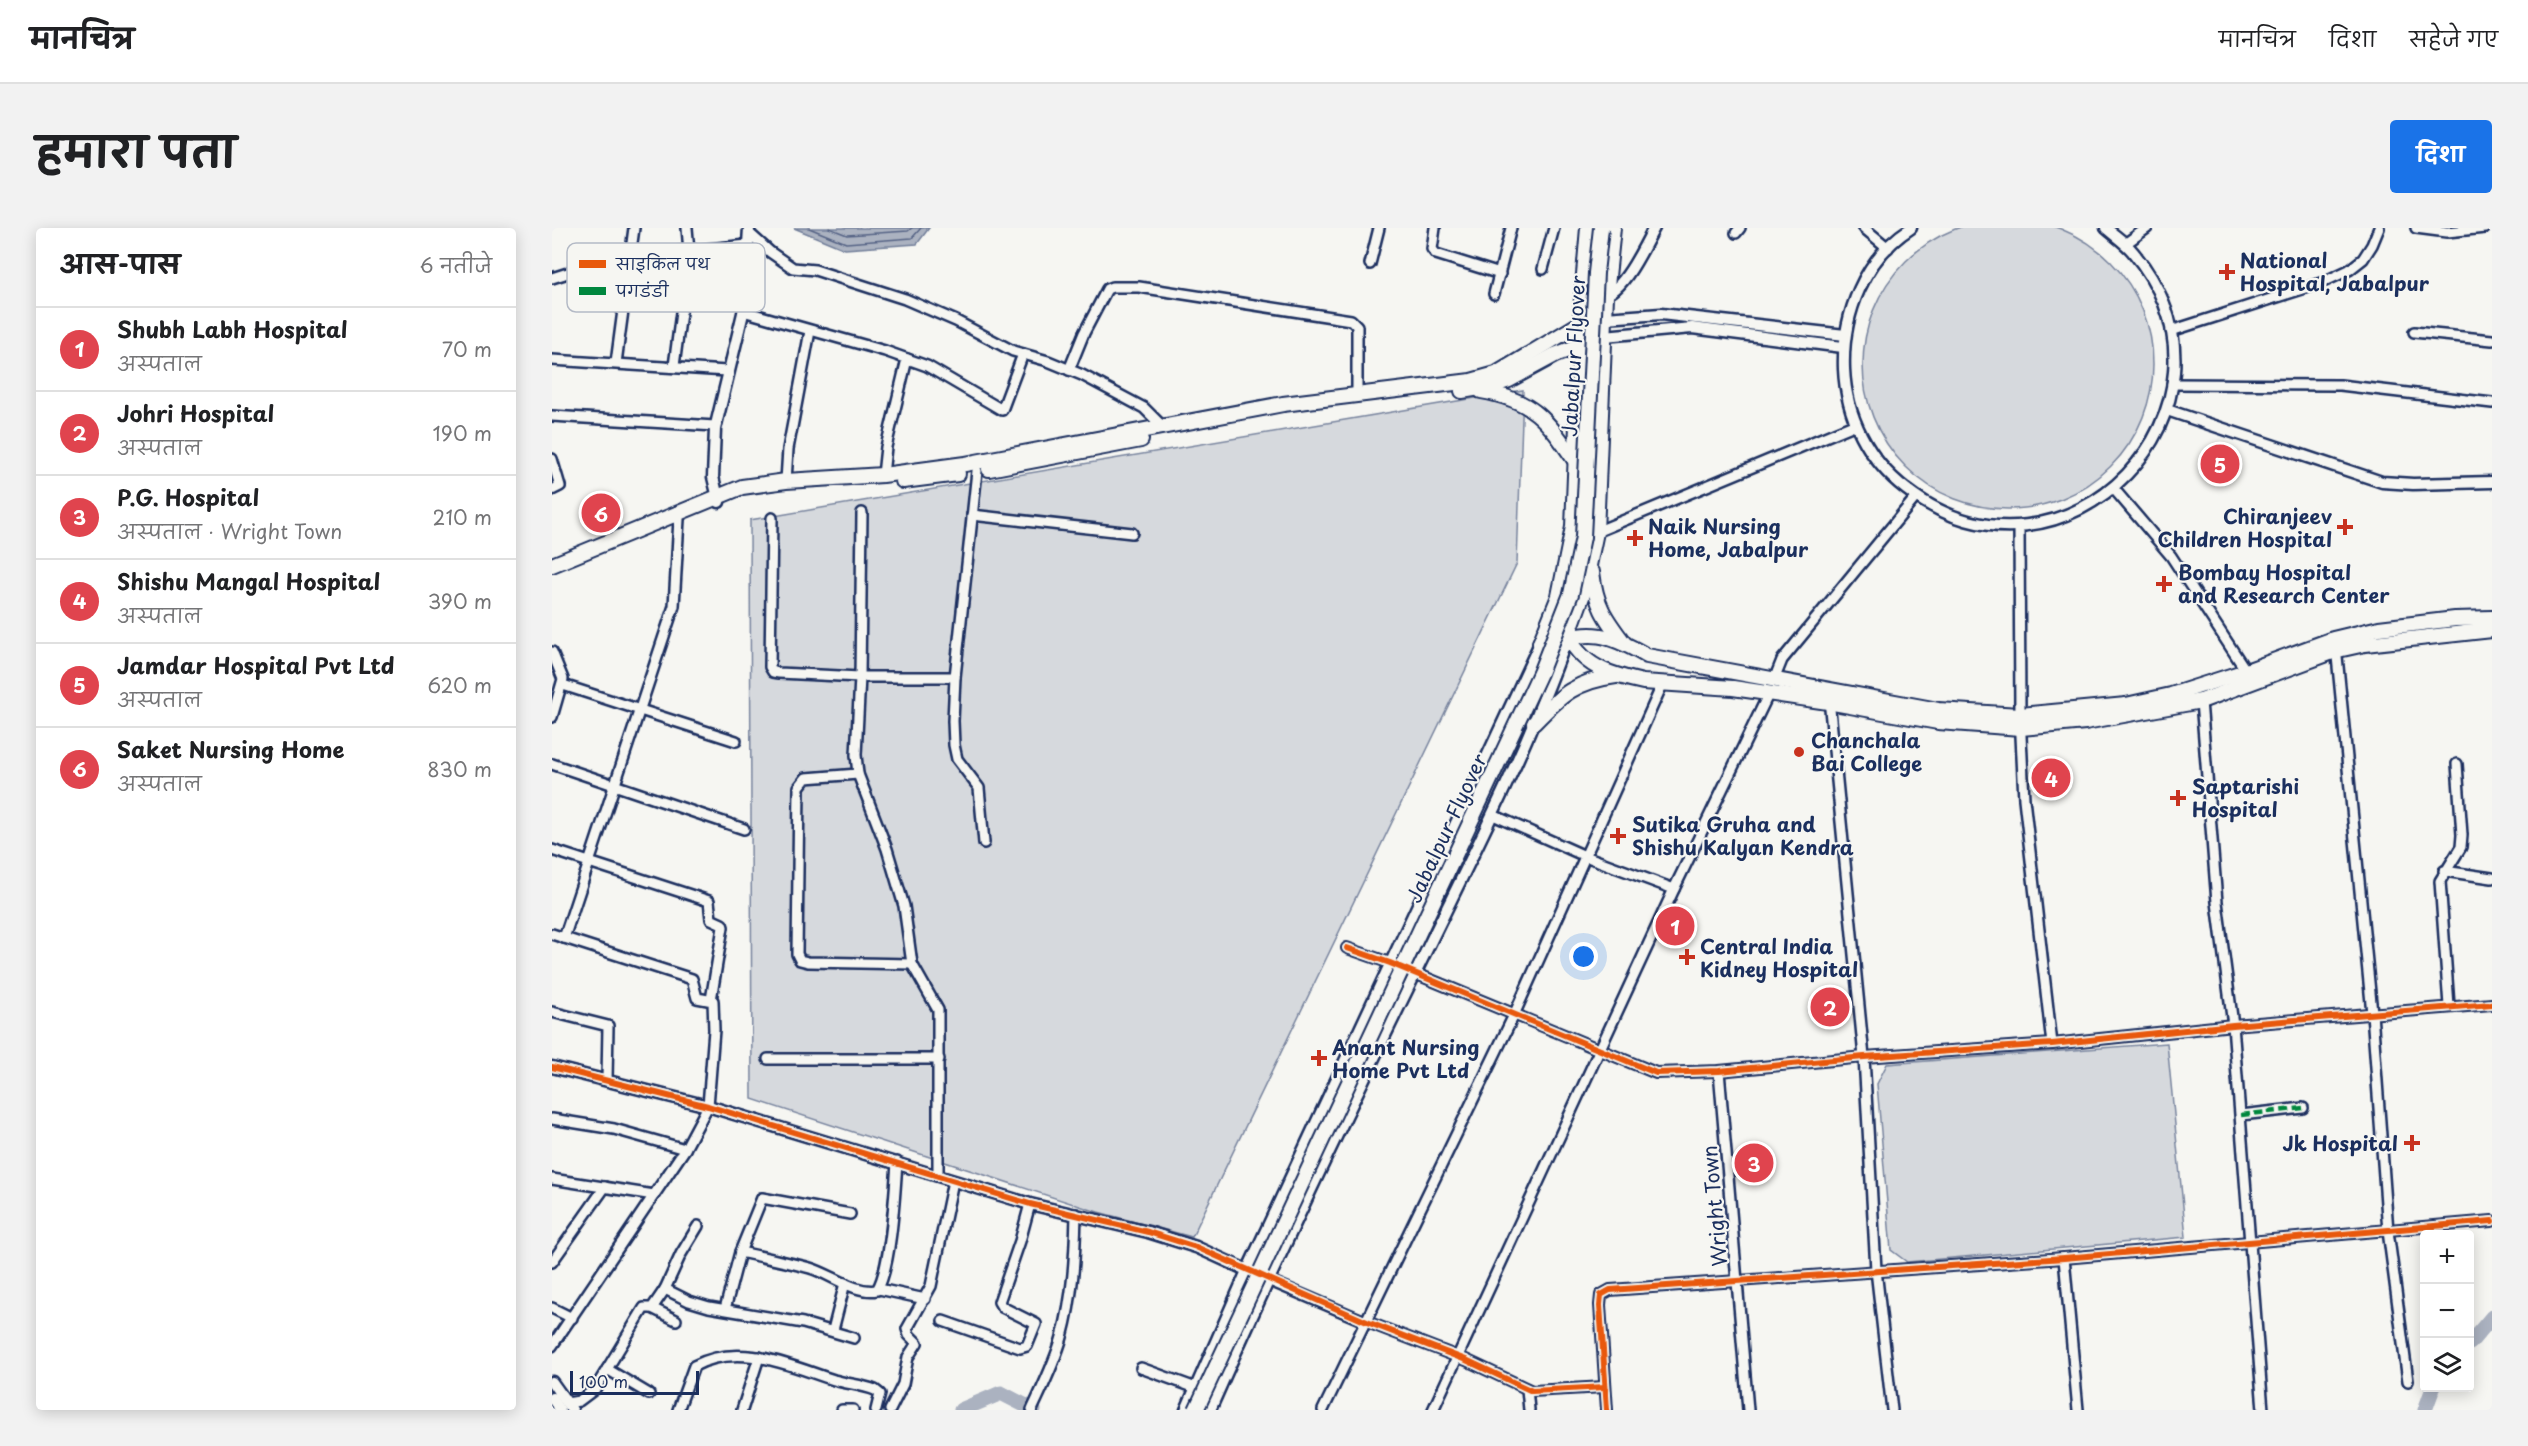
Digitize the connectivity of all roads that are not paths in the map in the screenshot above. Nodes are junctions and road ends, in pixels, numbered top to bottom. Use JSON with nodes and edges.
{"nodes":[{"id":1,"x":634,"y":228,"type":"edge"},
{"id":2,"x":687,"y":228,"type":"edge"},
{"id":3,"x":1379,"y":228,"type":"edge"},
{"id":4,"x":1435,"y":228,"type":"edge"},
{"id":5,"x":1511,"y":228,"type":"edge"},
{"id":6,"x":1554,"y":228,"type":"edge"},
{"id":7,"x":1588,"y":228,"type":"edge"},
{"id":8,"x":1601,"y":228,"type":"edge"},
{"id":9,"x":1613,"y":228,"type":"edge"},
{"id":10,"x":1654,"y":228,"type":"edge"},
{"id":11,"x":1911,"y":228,"type":"edge"},
{"id":12,"x":2106,"y":228,"type":"edge"},
{"id":13,"x":2147,"y":228,"type":"edge"},
{"id":14,"x":2379,"y":228,"type":"edge"},
{"id":15,"x":2416,"y":228,"type":"edge"},
{"id":16,"x":2484,"y":228,"type":"edge"},
{"id":17,"x":1866,"y":229,"type":"edge"},
{"id":18,"x":749,"y":231,"type":"edge"},
{"id":19,"x":2492,"y":231,"type":"edge"},
{"id":20,"x":633,"y":243,"type":"edge"},
{"id":21,"x":688,"y":243,"type":"edge"},
{"id":22,"x":761,"y":243,"type":"edge"},
{"id":23,"x":2125,"y":244,"type":"junction"},
{"id":24,"x":765,"y":247,"type":"edge"},
{"id":25,"x":1888,"y":248,"type":"junction"},
{"id":26,"x":1370,"y":264,"type":"dead end"},
{"id":27,"x":1543,"y":269,"type":"dead end"},
{"id":28,"x":567,"y":273,"type":"edge"},
{"id":29,"x":1500,"y":274,"type":"junction"},
{"id":30,"x":552,"y":278,"type":"edge"},
{"id":31,"x":1494,"y":294,"type":"dead end"},
{"id":32,"x":1606,"y":296,"type":"junction"},
{"id":33,"x":1581,"y":297,"type":"junction"},
{"id":34,"x":624,"y":312,"type":"edge"},
{"id":35,"x":681,"y":312,"type":"edge"},
{"id":36,"x":743,"y":312,"type":"edge"},
{"id":37,"x":746,"y":312,"type":"edge"},
{"id":38,"x":1605,"y":318,"type":"junction"},
{"id":39,"x":1581,"y":323,"type":"junction"},
{"id":40,"x":810,"y":331,"type":"junction"},
{"id":41,"x":2171,"y":331,"type":"junction"},
{"id":42,"x":2414,"y":332,"type":"dead end"},
{"id":43,"x":1845,"y":335,"type":"junction"},
{"id":44,"x":1604,"y":336,"type":"junction"},
{"id":45,"x":2492,"y":340,"type":"edge"},
{"id":46,"x":1580,"y":344,"type":"junction"},
{"id":47,"x":1843,"y":347,"type":"junction"},
{"id":48,"x":1023,"y":354,"type":"junction"},
{"id":49,"x":907,"y":359,"type":"junction"},
{"id":50,"x":552,"y":360,"type":"edge"},
{"id":51,"x":616,"y":363,"type":"junction"},
{"id":52,"x":674,"y":366,"type":"junction"},
{"id":53,"x":1069,"y":370,"type":"junction"},
{"id":54,"x":727,"y":371,"type":"junction"},
{"id":55,"x":2172,"y":384,"type":"junction"},
{"id":56,"x":1471,"y":390,"type":"junction"},
{"id":57,"x":1357,"y":394,"type":"junction"},
{"id":58,"x":2492,"y":403,"type":"edge"},
{"id":59,"x":2168,"y":410,"type":"junction"},
{"id":60,"x":552,"y":416,"type":"edge"},
{"id":61,"x":1856,"y":424,"type":"junction"},
{"id":62,"x":715,"y":426,"type":"junction"},
{"id":63,"x":1163,"y":427,"type":"junction"},
{"id":64,"x":552,"y":459,"type":"edge"},
{"id":65,"x":1576,"y":462,"type":"junction"},
{"id":66,"x":977,"y":471,"type":"junction"},
{"id":67,"x":883,"y":475,"type":"junction"},
{"id":68,"x":786,"y":481,"type":"junction"},
{"id":69,"x":2492,"y":482,"type":"edge"},
{"id":70,"x":2114,"y":489,"type":"junction"},
{"id":71,"x":552,"y":490,"type":"edge"},
{"id":72,"x":1916,"y":497,"type":"junction"},
{"id":73,"x":718,"y":499,"type":"junction"},
{"id":74,"x":862,"y":513,"type":"dead end"},
{"id":75,"x":972,"y":515,"type":"junction"},
{"id":76,"x":772,"y":518,"type":"dead end"},
{"id":77,"x":679,"y":519,"type":"junction"},
{"id":78,"x":2019,"y":526,"type":"junction"},
{"id":79,"x":1132,"y":532,"type":"dead end"},
{"id":80,"x":1596,"y":532,"type":"junction"},
{"id":81,"x":1590,"y":564,"type":"junction"},
{"id":82,"x":552,"y":565,"type":"edge"},
{"id":83,"x":552,"y":573,"type":"edge"},
{"id":84,"x":1554,"y":611,"type":"junction"},
{"id":85,"x":2492,"y":618,"type":"edge"},
{"id":86,"x":2492,"y":630,"type":"edge"},
{"id":87,"x":1567,"y":638,"type":"junction"},
{"id":88,"x":1624,"y":642,"type":"junction"},
{"id":89,"x":1540,"y":643,"type":"junction"},
{"id":90,"x":2336,"y":644,"type":"junction"},
{"id":91,"x":553,"y":656,"type":"edge"},
{"id":92,"x":1618,"y":675,"type":"junction"},
{"id":93,"x":2249,"y":676,"type":"junction"},
{"id":94,"x":860,"y":677,"type":"junction"},
{"id":95,"x":955,"y":677,"type":"junction"},
{"id":96,"x":1663,"y":683,"type":"junction"},
{"id":97,"x":562,"y":685,"type":"junction"},
{"id":98,"x":1772,"y":686,"type":"junction"},
{"id":99,"x":1830,"y":696,"type":"junction"},
{"id":100,"x":2201,"y":701,"type":"junction"},
{"id":101,"x":640,"y":708,"type":"junction"},
{"id":102,"x":552,"y":717,"type":"edge"},
{"id":103,"x":2021,"y":721,"type":"junction"},
{"id":104,"x":1534,"y":723,"type":"junction"},
{"id":105,"x":736,"y":741,"type":"dead end"},
{"id":106,"x":552,"y":764,"type":"edge"},
{"id":107,"x":2457,"y":764,"type":"dead end"},
{"id":108,"x":858,"y":774,"type":"junction"},
{"id":109,"x":616,"y":784,"type":"junction"},
{"id":110,"x":1493,"y":815,"type":"junction"},
{"id":111,"x":744,"y":829,"type":"dead end"},
{"id":112,"x":984,"y":843,"type":"dead end"},
{"id":113,"x":552,"y":850,"type":"edge"},
{"id":114,"x":1585,"y":856,"type":"junction"},
{"id":115,"x":590,"y":863,"type":"junction"},
{"id":116,"x":2444,"y":871,"type":"junction"},
{"id":117,"x":2492,"y":878,"type":"edge"},
{"id":118,"x":1674,"y":889,"type":"junction"},
{"id":119,"x":552,"y":934,"type":"edge"},
{"id":120,"x":564,"y":938,"type":"junction"},
{"id":121,"x":1347,"y":948,"type":"dead end"},
{"id":122,"x":1390,"y":963,"type":"junction"},
{"id":123,"x":912,"y":964,"type":"junction"},
{"id":124,"x":1414,"y":975,"type":"junction"},
{"id":125,"x":711,"y":1000,"type":"junction"},
{"id":126,"x":2492,"y":1004,"type":"edge"},
{"id":127,"x":2449,"y":1006,"type":"junction"},
{"id":128,"x":552,"y":1012,"type":"edge"},
{"id":129,"x":2372,"y":1013,"type":"junction"},
{"id":130,"x":1514,"y":1015,"type":"junction"},
{"id":131,"x":2233,"y":1025,"type":"junction"},
{"id":132,"x":2052,"y":1044,"type":"junction"},
{"id":133,"x":1600,"y":1050,"type":"junction"},
{"id":134,"x":1864,"y":1057,"type":"junction"},
{"id":135,"x":768,"y":1059,"type":"dead end"},
{"id":136,"x":939,"y":1059,"type":"junction"},
{"id":137,"x":552,"y":1067,"type":"edge"},
{"id":138,"x":1719,"y":1071,"type":"junction"},
{"id":139,"x":607,"y":1080,"type":"junction"},
{"id":140,"x":708,"y":1106,"type":"junction"},
{"id":141,"x":2303,"y":1108,"type":"dead end"},
{"id":142,"x":2241,"y":1115,"type":"junction"},
{"id":143,"x":552,"y":1119,"type":"edge"},
{"id":144,"x":685,"y":1149,"type":"junction"},
{"id":145,"x":897,"y":1162,"type":"junction"},
{"id":146,"x":938,"y":1176,"type":"junction"},
{"id":147,"x":552,"y":1179,"type":"edge"},
{"id":148,"x":953,"y":1181,"type":"junction"},
{"id":149,"x":605,"y":1187,"type":"junction"},
{"id":150,"x":654,"y":1195,"type":"junction"},
{"id":151,"x":1030,"y":1204,"type":"junction"},
{"id":152,"x":850,"y":1214,"type":"dead end"},
{"id":153,"x":1076,"y":1214,"type":"junction"},
{"id":154,"x":2492,"y":1221,"type":"edge"},
{"id":155,"x":698,"y":1226,"type":"dead end"},
{"id":156,"x":2388,"y":1231,"type":"junction"},
{"id":157,"x":2252,"y":1243,"type":"junction"},
{"id":158,"x":740,"y":1252,"type":"junction"},
{"id":159,"x":2064,"y":1258,"type":"junction"},
{"id":160,"x":552,"y":1262,"type":"edge"},
{"id":161,"x":1876,"y":1270,"type":"junction"},
{"id":162,"x":1247,"y":1271,"type":"junction"},
{"id":163,"x":1268,"y":1280,"type":"junction"},
{"id":164,"x":1739,"y":1282,"type":"junction"},
{"id":165,"x":845,"y":1283,"type":"junction"},
{"id":166,"x":665,"y":1289,"type":"junction"},
{"id":167,"x":879,"y":1289,"type":"junction"},
{"id":168,"x":925,"y":1299,"type":"junction"},
{"id":169,"x":552,"y":1308,"type":"edge"},
{"id":170,"x":652,"y":1308,"type":"junction"},
{"id":171,"x":725,"y":1309,"type":"junction"},
{"id":172,"x":572,"y":1318,"type":"junction"},
{"id":173,"x":676,"y":1320,"type":"dead end"},
{"id":174,"x":942,"y":1321,"type":"dead end"},
{"id":175,"x":1367,"y":1322,"type":"junction"},
{"id":176,"x":833,"y":1330,"type":"junction"},
{"id":177,"x":854,"y":1338,"type":"dead end"},
{"id":178,"x":552,"y":1346,"type":"edge"},
{"id":179,"x":759,"y":1357,"type":"junction"},
{"id":180,"x":1458,"y":1357,"type":"junction"},
{"id":181,"x":1141,"y":1368,"type":"dead end"},
{"id":182,"x":607,"y":1370,"type":"junction"},
{"id":183,"x":2408,"y":1381,"type":"dead end"},
{"id":184,"x":552,"y":1382,"type":"edge"},
{"id":185,"x":1605,"y":1387,"type":"junction"},
{"id":186,"x":1196,"y":1388,"type":"junction"},
{"id":187,"x":1527,"y":1389,"type":"junction"},
{"id":188,"x":649,"y":1394,"type":"dead end"},
{"id":189,"x":552,"y":1398,"type":"edge"},
{"id":190,"x":567,"y":1408,"type":"edge"},
{"id":191,"x":678,"y":1410,"type":"edge"},
{"id":192,"x":742,"y":1410,"type":"edge"},
{"id":193,"x":842,"y":1410,"type":"edge"},
{"id":194,"x":854,"y":1410,"type":"edge"},
{"id":195,"x":876,"y":1410,"type":"edge"},
{"id":196,"x":890,"y":1410,"type":"edge"},
{"id":197,"x":1032,"y":1410,"type":"edge"},
{"id":198,"x":1186,"y":1410,"type":"edge"},
{"id":199,"x":1196,"y":1410,"type":"edge"},
{"id":200,"x":1210,"y":1410,"type":"edge"},
{"id":201,"x":1323,"y":1410,"type":"edge"},
{"id":202,"x":1433,"y":1410,"type":"edge"},
{"id":203,"x":1529,"y":1410,"type":"edge"},
{"id":204,"x":1607,"y":1410,"type":"edge"},
{"id":205,"x":1748,"y":1410,"type":"edge"},
{"id":206,"x":1892,"y":1410,"type":"edge"},
{"id":207,"x":2078,"y":1410,"type":"edge"},
{"id":208,"x":2263,"y":1410,"type":"edge"}],
"edges":[{"from":1,"to":20,"type":"street"},
{"from":2,"to":21,"type":"street"},
{"from":3,"to":26,"type":"street"},
{"from":4,"to":29,"type":"street"},
{"from":5,"to":29,"type":"street"},
{"from":6,"to":27,"type":"street"},
{"from":7,"to":33,"type":"main road"},
{"from":8,"to":199,"type":"main road","name":"Jabalpur Flyover","bridge":true},
{"from":9,"to":32,"type":"main road"},
{"from":10,"to":32,"type":"street"},
{"from":11,"to":25,"type":"street"},
{"from":12,"to":23,"type":"street"},
{"from":13,"to":23,"type":"street"},
{"from":14,"to":41,"type":"street"},
{"from":15,"to":16,"type":"street"},
{"from":16,"to":19,"type":"street"},
{"from":17,"to":25,"type":"street"},
{"from":18,"to":22,"type":"street"},
{"from":23,"to":41,"type":"street"},
{"from":24,"to":48,"type":"street"},
{"from":25,"to":43,"type":"street"},
{"from":28,"to":30,"type":"street"},
{"from":29,"to":31,"type":"street"},
{"from":32,"to":33,"type":"street"},
{"from":32,"to":38,"type":"main road"},
{"from":33,"to":39,"type":"main road"},
{"from":34,"to":51,"type":"street"},
{"from":35,"to":52,"type":"street"},
{"from":36,"to":54,"type":"street"},
{"from":37,"to":40,"type":"street"},
{"from":38,"to":39,"type":"main road"},
{"from":38,"to":43,"type":"street"},
{"from":38,"to":44,"type":"main road"},
{"from":39,"to":46,"type":"main road"},
{"from":39,"to":57,"type":"main road"},
{"from":40,"to":49,"type":"street"},
{"from":40,"to":68,"type":"street"},
{"from":41,"to":55,"type":"street"},
{"from":42,"to":45,"type":"street"},
{"from":43,"to":47,"type":"street"},
{"from":44,"to":46,"type":"main road"},
{"from":44,"to":47,"type":"street"},
{"from":44,"to":80,"type":"main road"},
{"from":46,"to":56,"type":"main road"},
{"from":46,"to":65,"type":"main road"},
{"from":47,"to":61,"type":"street"},
{"from":48,"to":49,"type":"street"},
{"from":48,"to":53,"type":"street"},
{"from":49,"to":67,"type":"street"},
{"from":50,"to":51,"type":"street"},
{"from":51,"to":52,"type":"street"},
{"from":52,"to":54,"type":"street"},
{"from":53,"to":57,"type":"street"},
{"from":53,"to":63,"type":"street"},
{"from":54,"to":62,"type":"street"},
{"from":55,"to":58,"type":"street"},
{"from":55,"to":59,"type":"street"},
{"from":56,"to":65,"type":"main road"},
{"from":56,"to":66,"type":"main road"},
{"from":57,"to":63,"type":"main road"},
{"from":59,"to":69,"type":"street"},
{"from":59,"to":70,"type":"street"},
{"from":60,"to":62,"type":"street"},
{"from":61,"to":72,"type":"street"},
{"from":61,"to":80,"type":"street"},
{"from":62,"to":73,"type":"street"},
{"from":63,"to":67,"type":"main road"},
{"from":64,"to":71,"type":"street"},
{"from":65,"to":84,"type":"main road"},
{"from":66,"to":73,"type":"main road"},
{"from":66,"to":75,"type":"street"},
{"from":67,"to":68,"type":"main road"},
{"from":68,"to":73,"type":"main road"},
{"from":70,"to":78,"type":"street"},
{"from":70,"to":93,"type":"street"},
{"from":72,"to":78,"type":"street"},
{"from":72,"to":98,"type":"street"},
{"from":73,"to":77,"type":"main road"},
{"from":73,"to":82,"type":"main road"},
{"from":74,"to":94,"type":"street"},
{"from":75,"to":79,"type":"street"},
{"from":75,"to":95,"type":"street"},
{"from":76,"to":94,"type":"street"},
{"from":77,"to":83,"type":"main road"},
{"from":77,"to":101,"type":"street"},
{"from":78,"to":103,"type":"street"},
{"from":80,"to":81,"type":"main road"},
{"from":81,"to":87,"type":"main road"},
{"from":81,"to":88,"type":"main road"},
{"from":84,"to":87,"type":"main road"},
{"from":84,"to":89,"type":"main road"},
{"from":85,"to":90,"type":"main road"},
{"from":86,"to":90,"type":"main road"},
{"from":87,"to":88,"type":"main road"},
{"from":87,"to":89,"type":"main road"},
{"from":87,"to":92,"type":"main road"},
{"from":87,"to":104,"type":"street"},
{"from":88,"to":98,"type":"main road"},
{"from":89,"to":122,"type":"street"},
{"from":90,"to":93,"type":"main road"},
{"from":90,"to":129,"type":"street"},
{"from":91,"to":97,"type":"street"},
{"from":92,"to":96,"type":"main road"},
{"from":92,"to":104,"type":"main road"},
{"from":93,"to":100,"type":"main road"},
{"from":93,"to":103,"type":"main road"},
{"from":94,"to":95,"type":"street"},
{"from":94,"to":108,"type":"street"},
{"from":95,"to":112,"type":"street"},
{"from":96,"to":98,"type":"main road"},
{"from":96,"to":114,"type":"street"},
{"from":97,"to":101,"type":"street"},
{"from":97,"to":102,"type":"street"},
{"from":98,"to":99,"type":"main road"},
{"from":98,"to":118,"type":"street"},
{"from":99,"to":103,"type":"main road"},
{"from":99,"to":134,"type":"street"},
{"from":100,"to":103,"type":"main road"},
{"from":100,"to":131,"type":"street"},
{"from":101,"to":105,"type":"street"},
{"from":101,"to":109,"type":"street"},
{"from":103,"to":132,"type":"street"},
{"from":104,"to":110,"type":"street"},
{"from":106,"to":109,"type":"street"},
{"from":107,"to":116,"type":"street"},
{"from":108,"to":123,"type":"street"},
{"from":108,"to":123,"type":"street"},
{"from":109,"to":111,"type":"street"},
{"from":109,"to":115,"type":"street"},
{"from":110,"to":114,"type":"street"},
{"from":110,"to":124,"type":"street"},
{"from":113,"to":115,"type":"street"},
{"from":114,"to":118,"type":"street"},
{"from":114,"to":130,"type":"street"},
{"from":115,"to":120,"type":"street"},
{"from":115,"to":125,"type":"street"},
{"from":116,"to":117,"type":"street"},
{"from":116,"to":127,"type":"street"},
{"from":118,"to":133,"type":"street"},
{"from":119,"to":120,"type":"street"},
{"from":120,"to":125,"type":"street"},
{"from":121,"to":122,"type":"street"},
{"from":122,"to":124,"type":"street"},
{"from":122,"to":162,"type":"street"},
{"from":123,"to":136,"type":"street"},
{"from":124,"to":130,"type":"street"},
{"from":124,"to":163,"type":"street"},
{"from":125,"to":140,"type":"street"},
{"from":126,"to":127,"type":"street"},
{"from":127,"to":129,"type":"street"},
{"from":128,"to":139,"type":"street"},
{"from":129,"to":131,"type":"street"},
{"from":129,"to":156,"type":"street"},
{"from":130,"to":133,"type":"street"},
{"from":130,"to":175,"type":"street"},
{"from":131,"to":132,"type":"street"},
{"from":131,"to":142,"type":"street"},
{"from":132,"to":134,"type":"street"},
{"from":133,"to":138,"type":"street"},
{"from":133,"to":180,"type":"street"},
{"from":134,"to":138,"type":"street"},
{"from":134,"to":161,"type":"street"},
{"from":135,"to":136,"type":"street"},
{"from":136,"to":146,"type":"street"},
{"from":137,"to":139,"type":"street"},
{"from":138,"to":164,"type":"street","name":"Wright Town"},
{"from":139,"to":140,"type":"street"},
{"from":140,"to":144,"type":"street"},
{"from":140,"to":145,"type":"street"},
{"from":141,"to":142,"type":"street"},
{"from":142,"to":157,"type":"street"},
{"from":143,"to":144,"type":"street"},
{"from":144,"to":150,"type":"street"},
{"from":145,"to":146,"type":"street"},
{"from":145,"to":167,"type":"street"},
{"from":146,"to":148,"type":"street"},
{"from":147,"to":149,"type":"street"},
{"from":148,"to":151,"type":"street"},
{"from":148,"to":168,"type":"street"},
{"from":149,"to":150,"type":"street"},
{"from":149,"to":160,"type":"street"},
{"from":150,"to":172,"type":"street"},
{"from":151,"to":153,"type":"street"},
{"from":151,"to":174,"type":"street"},
{"from":152,"to":158,"type":"street"},
{"from":153,"to":162,"type":"street"},
{"from":153,"to":197,"type":"street"},
{"from":154,"to":156,"type":"street"},
{"from":155,"to":166,"type":"street"},
{"from":156,"to":157,"type":"street"},
{"from":156,"to":183,"type":"street"},
{"from":157,"to":159,"type":"street"},
{"from":157,"to":208,"type":"street"},
{"from":158,"to":165,"type":"street"},
{"from":158,"to":171,"type":"street"},
{"from":159,"to":161,"type":"street"},
{"from":159,"to":207,"type":"street"},
{"from":161,"to":164,"type":"street"},
{"from":161,"to":206,"type":"street"},
{"from":162,"to":163,"type":"street"},
{"from":162,"to":186,"type":"street"},
{"from":163,"to":175,"type":"street"},
{"from":163,"to":200,"type":"street"},
{"from":164,"to":185,"type":"street"},
{"from":164,"to":205,"type":"street","name":"Wright Town"},
{"from":165,"to":167,"type":"street"},
{"from":165,"to":176,"type":"street"},
{"from":166,"to":170,"type":"street"},
{"from":166,"to":171,"type":"street"},
{"from":167,"to":168,"type":"street"},
{"from":168,"to":196,"type":"street"},
{"from":169,"to":172,"type":"street"},
{"from":170,"to":173,"type":"street"},
{"from":170,"to":182,"type":"street"},
{"from":171,"to":176,"type":"street"},
{"from":172,"to":178,"type":"street"},
{"from":175,"to":180,"type":"street"},
{"from":175,"to":201,"type":"street"},
{"from":176,"to":177,"type":"street"},
{"from":179,"to":191,"type":"street"},
{"from":179,"to":192,"type":"street"},
{"from":179,"to":195,"type":"street"},
{"from":180,"to":187,"type":"street"},
{"from":180,"to":202,"type":"street"},
{"from":181,"to":186,"type":"street"},
{"from":182,"to":188,"type":"street"},
{"from":182,"to":190,"type":"street"},
{"from":184,"to":190,"type":"street"},
{"from":185,"to":187,"type":"street"},
{"from":185,"to":204,"type":"street"},
{"from":186,"to":198,"type":"street"},
{"from":187,"to":203,"type":"street"},
{"from":189,"to":190,"type":"street"},
{"from":193,"to":194,"type":"street"}]}
